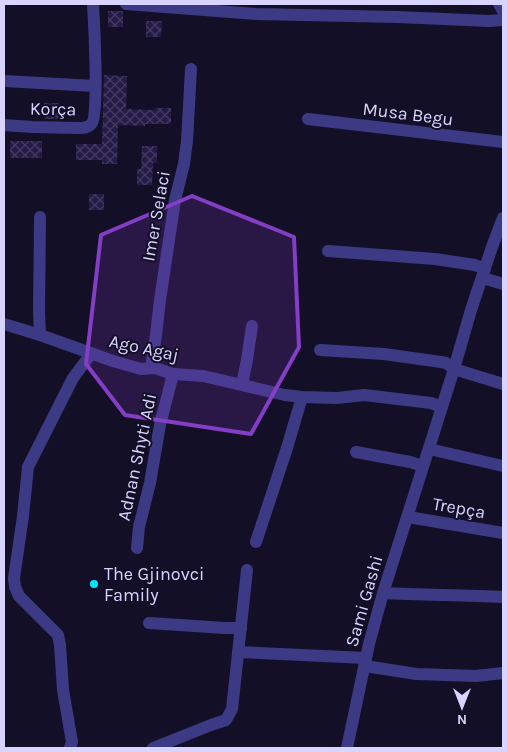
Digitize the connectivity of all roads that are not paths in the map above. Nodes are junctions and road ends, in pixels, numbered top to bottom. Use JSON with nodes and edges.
{"nodes":[{"id":1,"x":93,"y":4,"type":"edge"},
{"id":2,"x":126,"y":4,"type":"edge"},
{"id":3,"x":499,"y":4,"type":"edge"},
{"id":4,"x":503,"y":11,"type":"edge"},
{"id":5,"x":503,"y":20,"type":"edge"},
{"id":6,"x":191,"y":69,"type":"dead end"},
{"id":7,"x":4,"y":81,"type":"edge"},
{"id":8,"x":95,"y":86,"type":"junction"},
{"id":9,"x":308,"y":119,"type":"dead end"},
{"id":10,"x":4,"y":125,"type":"edge"},
{"id":11,"x":503,"y":142,"type":"edge"},
{"id":12,"x":40,"y":217,"type":"dead end"},
{"id":13,"x":503,"y":218,"type":"edge"},
{"id":14,"x":328,"y":251,"type":"dead end"},
{"id":15,"x":484,"y":273,"type":"junction"},
{"id":16,"x":503,"y":284,"type":"edge"},
{"id":17,"x":4,"y":324,"type":"edge"},
{"id":18,"x":252,"y":326,"type":"dead end"},
{"id":19,"x":40,"y":335,"type":"junction"},
{"id":20,"x":320,"y":350,"type":"dead end"},
{"id":21,"x":91,"y":354,"type":"junction"},
{"id":22,"x":155,"y":368,"type":"junction"},
{"id":23,"x":454,"y":369,"type":"junction"},
{"id":24,"x":173,"y":374,"type":"junction"},
{"id":25,"x":242,"y":384,"type":"junction"},
{"id":26,"x":503,"y":384,"type":"edge"},
{"id":27,"x":302,"y":397,"type":"junction"},
{"id":28,"x":442,"y":407,"type":"junction"},
{"id":29,"x":428,"y":449,"type":"junction"},
{"id":30,"x":356,"y":452,"type":"dead end"},
{"id":31,"x":423,"y":466,"type":"junction"},
{"id":32,"x":503,"y":466,"type":"edge"},
{"id":33,"x":408,"y":517,"type":"junction"},
{"id":34,"x":503,"y":533,"type":"edge"},
{"id":35,"x":256,"y":542,"type":"dead end"},
{"id":36,"x":137,"y":548,"type":"dead end"},
{"id":37,"x":246,"y":570,"type":"dead end"},
{"id":38,"x":383,"y":593,"type":"junction"},
{"id":39,"x":503,"y":597,"type":"edge"},
{"id":40,"x":150,"y":623,"type":"dead end"},
{"id":41,"x":241,"y":628,"type":"junction"},
{"id":42,"x":238,"y":652,"type":"junction"},
{"id":43,"x":366,"y":662,"type":"junction"},
{"id":44,"x":503,"y":673,"type":"edge"},
{"id":45,"x":70,"y":748,"type":"edge"},
{"id":46,"x":153,"y":748,"type":"edge"},
{"id":47,"x":347,"y":748,"type":"edge"}],
"edges":[{"from":1,"to":8,"type":"street","name":"Korça"},
{"from":2,"to":5,"type":"street"},
{"from":3,"to":4,"type":"street"},
{"from":6,"to":22,"type":"street","name":"Imer Selaci"},
{"from":7,"to":8,"type":"street","name":"Korça"},
{"from":8,"to":10,"type":"street","name":"Korça"},
{"from":9,"to":11,"type":"street","name":"Musa Begu"},
{"from":12,"to":19,"type":"street"},
{"from":13,"to":15,"type":"street","name":"Sami Gashi"},
{"from":14,"to":15,"type":"street"},
{"from":15,"to":16,"type":"street"},
{"from":15,"to":23,"type":"street","name":"Sami Gashi"},
{"from":17,"to":19,"type":"street","name":"Ago Agaj"},
{"from":18,"to":25,"type":"street"},
{"from":19,"to":21,"type":"street","name":"Ago Agaj"},
{"from":20,"to":23,"type":"street"},
{"from":21,"to":22,"type":"street","name":"Ago Agaj"},
{"from":21,"to":45,"type":"street"},
{"from":22,"to":24,"type":"street","name":"Ago Agaj"},
{"from":23,"to":26,"type":"street"},
{"from":23,"to":28,"type":"street","name":"Sami Gashi"},
{"from":24,"to":25,"type":"street","name":"Ago Agaj"},
{"from":24,"to":36,"type":"street","name":"Adnan Shyti Adi"},
{"from":25,"to":27,"type":"street","name":"Ago Agaj"},
{"from":27,"to":28,"type":"street","name":"Ago Agaj"},
{"from":27,"to":35,"type":"street"},
{"from":28,"to":29,"type":"street","name":"Sami Gashi"},
{"from":29,"to":31,"type":"street","name":"Sami Gashi"},
{"from":29,"to":32,"type":"street"},
{"from":30,"to":31,"type":"street"},
{"from":31,"to":33,"type":"street","name":"Sami Gashi"},
{"from":33,"to":34,"type":"street","name":"Trepça"},
{"from":33,"to":38,"type":"street","name":"Sami Gashi"},
{"from":37,"to":41,"type":"street"},
{"from":38,"to":39,"type":"street"},
{"from":38,"to":43,"type":"street","name":"Sami Gashi"},
{"from":40,"to":41,"type":"street"},
{"from":41,"to":42,"type":"street"},
{"from":42,"to":43,"type":"street"},
{"from":42,"to":46,"type":"street"},
{"from":43,"to":44,"type":"street"},
{"from":43,"to":47,"type":"street","name":"Sami Gashi"}]}
